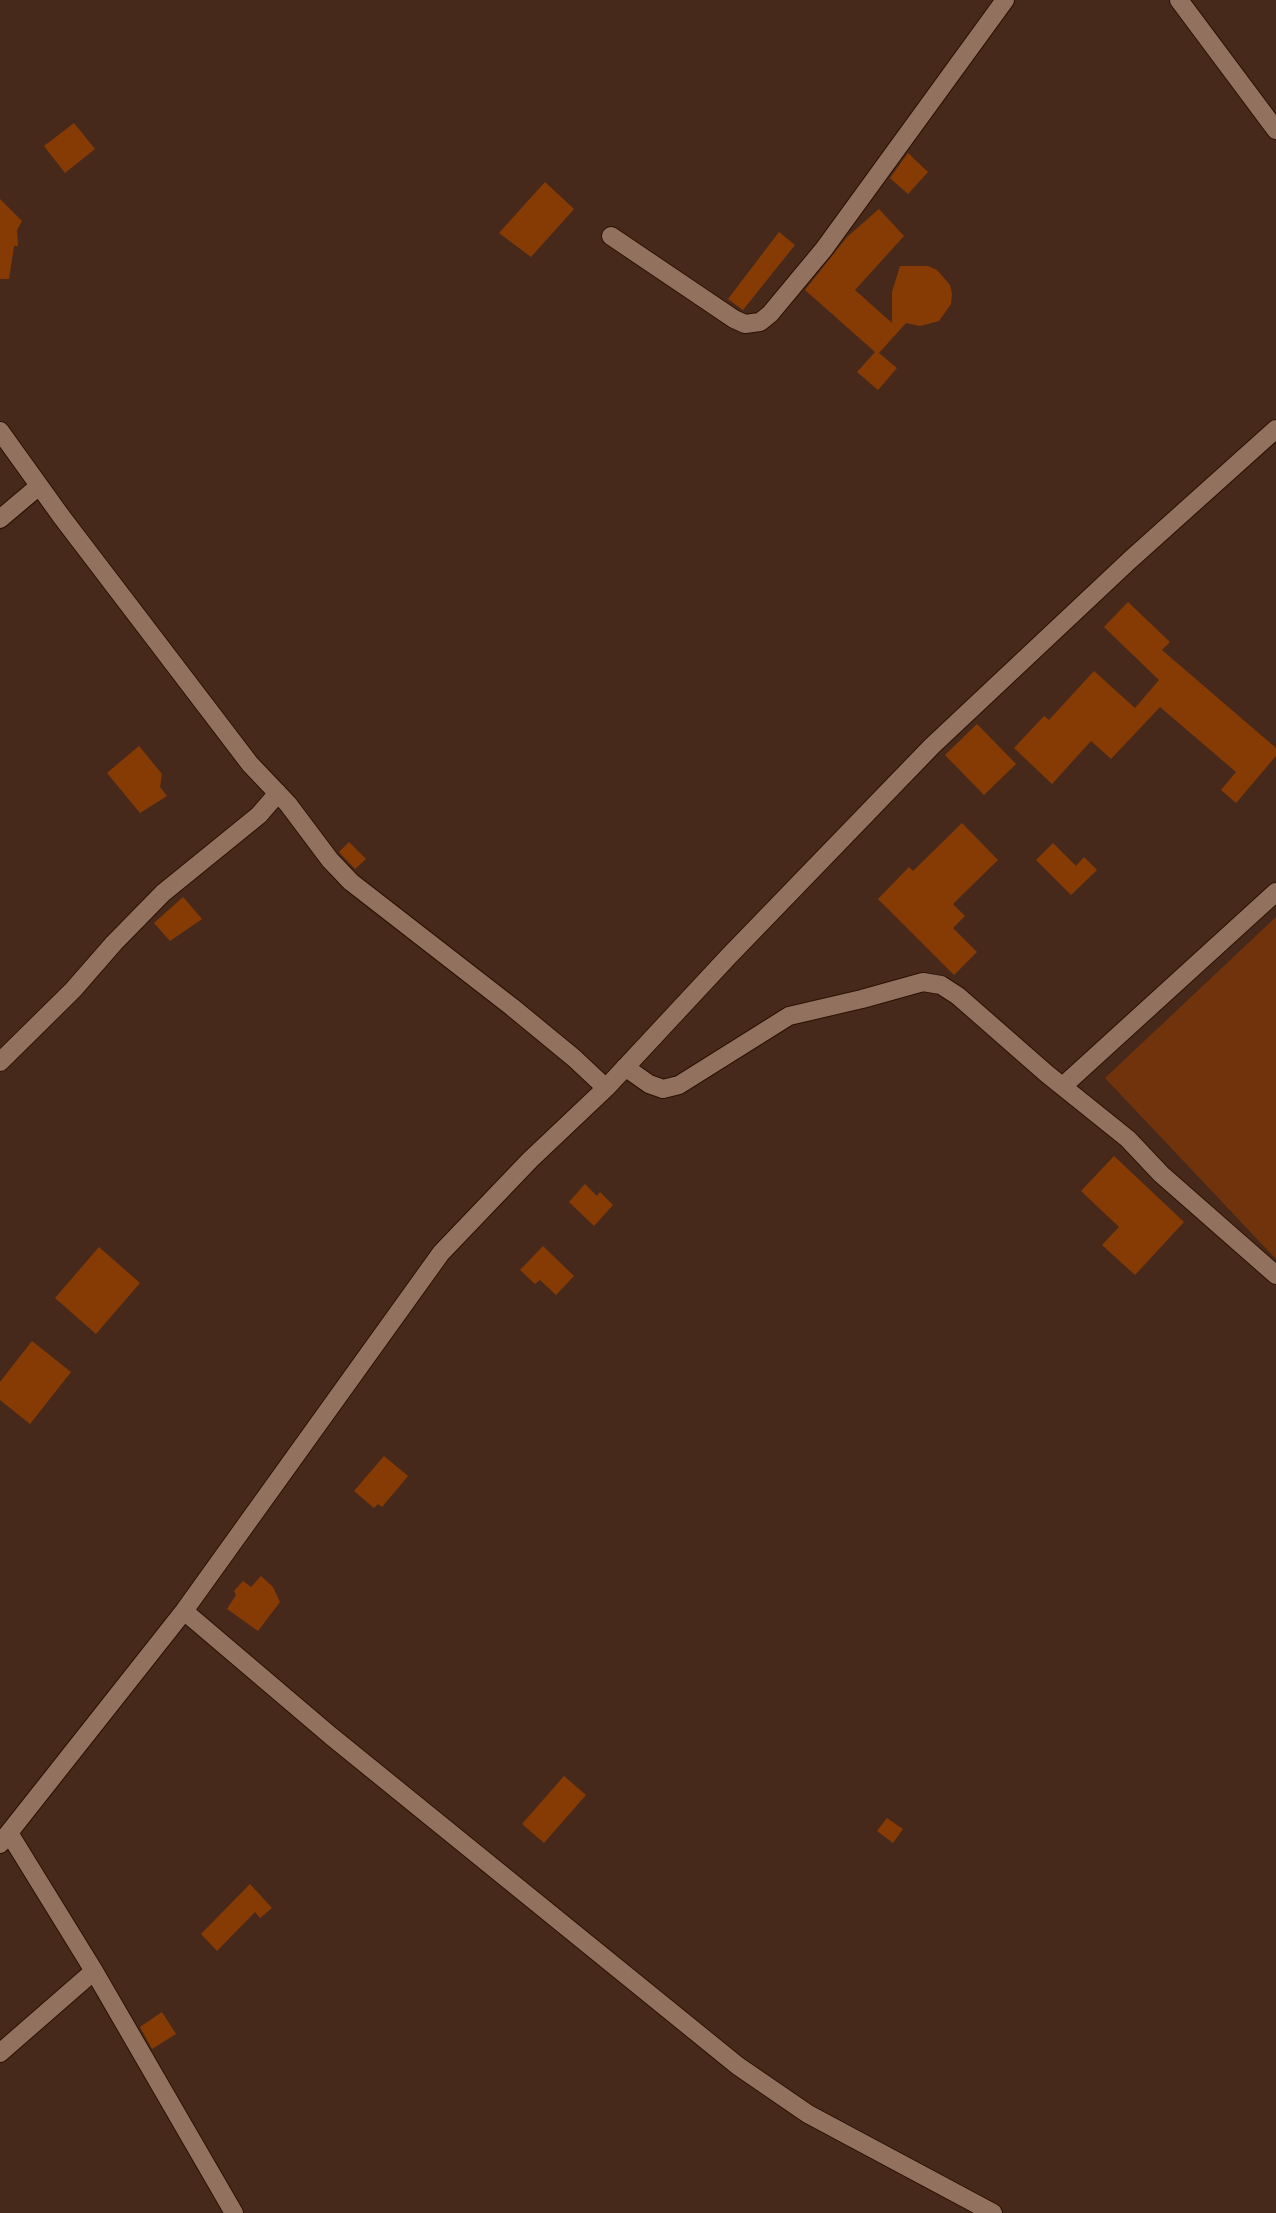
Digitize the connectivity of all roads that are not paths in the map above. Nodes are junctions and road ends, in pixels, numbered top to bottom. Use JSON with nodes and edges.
{"nodes":[{"id":1,"x":1004,"y":0,"type":"edge"},
{"id":2,"x":1179,"y":0,"type":"edge"},
{"id":3,"x":1276,"y":130,"type":"edge"},
{"id":4,"x":611,"y":236,"type":"dead end"},
{"id":5,"x":1276,"y":429,"type":"edge"},
{"id":6,"x":0,"y":431,"type":"edge"},
{"id":7,"x":39,"y":486,"type":"junction"},
{"id":8,"x":0,"y":519,"type":"edge"},
{"id":9,"x":278,"y":793,"type":"junction"},
{"id":10,"x":1276,"y":892,"type":"edge"},
{"id":11,"x":0,"y":1062,"type":"edge"},
{"id":12,"x":625,"y":1067,"type":"junction"},
{"id":13,"x":1063,"y":1086,"type":"junction"},
{"id":14,"x":606,"y":1088,"type":"junction"},
{"id":15,"x":1276,"y":1275,"type":"edge"},
{"id":16,"x":184,"y":1611,"type":"junction"},
{"id":17,"x":5,"y":1838,"type":"edge"},
{"id":18,"x":94,"y":1971,"type":"junction"},
{"id":19,"x":0,"y":2053,"type":"edge"},
{"id":20,"x":234,"y":2213,"type":"edge"},
{"id":21,"x":993,"y":2213,"type":"edge"}],
"edges":[{"from":1,"to":4,"type":"street"},
{"from":2,"to":3,"type":"street"},
{"from":5,"to":12,"type":"street"},
{"from":6,"to":7,"type":"street"},
{"from":7,"to":8,"type":"street"},
{"from":7,"to":9,"type":"street"},
{"from":9,"to":11,"type":"street"},
{"from":9,"to":14,"type":"street"},
{"from":10,"to":13,"type":"street"},
{"from":12,"to":13,"type":"street"},
{"from":12,"to":14,"type":"street"},
{"from":13,"to":15,"type":"street"},
{"from":14,"to":16,"type":"street"},
{"from":16,"to":17,"type":"street"},
{"from":16,"to":21,"type":"street"},
{"from":17,"to":18,"type":"street"},
{"from":18,"to":19,"type":"street"},
{"from":18,"to":20,"type":"street"}]}
